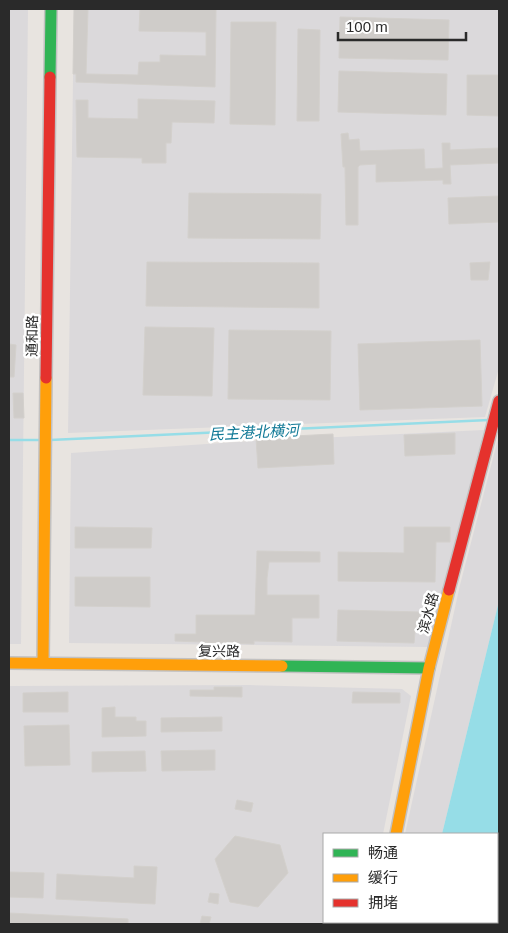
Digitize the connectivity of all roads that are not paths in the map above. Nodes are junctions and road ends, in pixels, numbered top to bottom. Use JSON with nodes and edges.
{"nodes":[{"id":1,"x":51,"y":9,"type":"edge"},
{"id":2,"x":499,"y":401,"type":"edge"},
{"id":3,"x":9,"y":663,"type":"edge"},
{"id":4,"x":43,"y":664,"type":"junction"},
{"id":5,"x":429,"y":668,"type":"junction"},
{"id":6,"x":396,"y":833,"type":"edge"}],
"edges":[{"from":1,"to":4,"type":"street","name":"通和路"},
{"from":2,"to":5,"type":"street","name":"滨水路"},
{"from":3,"to":4,"type":"street","name":"复兴路"},
{"from":4,"to":5,"type":"street","name":"复兴路"},
{"from":5,"to":6,"type":"street","name":"滨水路"}]}
